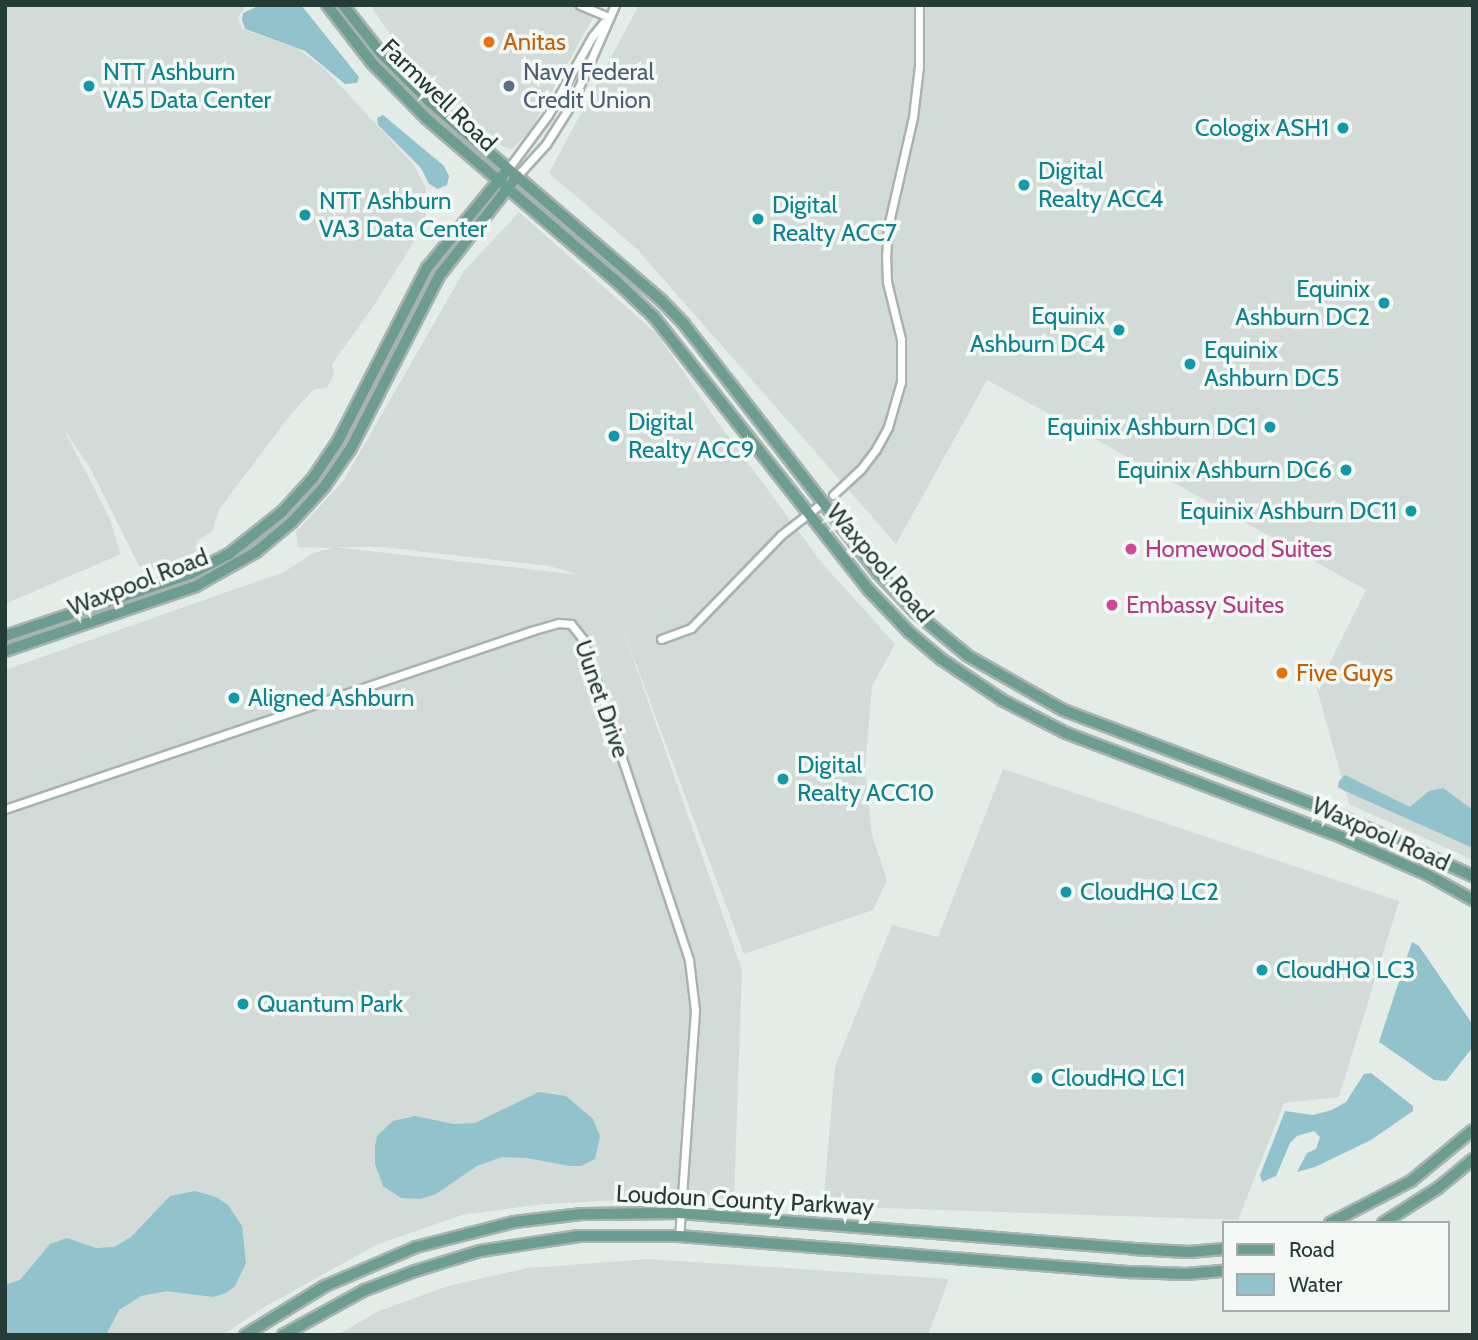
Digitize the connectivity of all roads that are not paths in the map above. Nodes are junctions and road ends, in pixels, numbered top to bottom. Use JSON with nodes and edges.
{"nodes":[{"id":1,"x":327,"y":5,"type":"edge"},
{"id":2,"x":344,"y":5,"type":"edge"},
{"id":3,"x":580,"y":5,"type":"edge"},
{"id":4,"x":615,"y":5,"type":"edge"},
{"id":5,"x":919,"y":5,"type":"edge"},
{"id":6,"x":608,"y":17,"type":"junction"},
{"id":7,"x":513,"y":172,"type":"junction"},
{"id":8,"x":498,"y":180,"type":"junction"},
{"id":9,"x":507,"y":187,"type":"junction"},
{"id":10,"x":833,"y":495,"type":"dead end"},
{"id":11,"x":822,"y":503,"type":"junction"},
{"id":12,"x":808,"y":514,"type":"junction"},
{"id":13,"x":5,"y":636,"type":"edge"},
{"id":14,"x":661,"y":639,"type":"dead end"},
{"id":15,"x":5,"y":652,"type":"edge"},
{"id":16,"x":5,"y":809,"type":"edge"},
{"id":17,"x":1473,"y":876,"type":"edge"},
{"id":18,"x":1473,"y":900,"type":"edge"},
{"id":19,"x":1473,"y":1130,"type":"edge"},
{"id":20,"x":1473,"y":1159,"type":"edge"},
{"id":21,"x":680,"y":1213,"type":"junction"},
{"id":22,"x":1334,"y":1221,"type":"edge"},
{"id":23,"x":1386,"y":1221,"type":"edge"},
{"id":24,"x":678,"y":1236,"type":"junction"},
{"id":25,"x":1222,"y":1249,"type":"edge"},
{"id":26,"x":1222,"y":1271,"type":"edge"},
{"id":27,"x":245,"y":1335,"type":"edge"},
{"id":28,"x":283,"y":1335,"type":"edge"}],
"edges":[{"from":1,"to":8,"type":"main road","name":"Farmwell Road"},
{"from":2,"to":7,"type":"main road","name":"Farmwell Road"},
{"from":3,"to":6,"type":"street"},
{"from":4,"to":6,"type":"street"},
{"from":5,"to":10,"type":"street"},
{"from":6,"to":7,"type":"street"},
{"from":6,"to":7,"type":"street"},
{"from":7,"to":8,"type":"main road","name":"Waxpool Road"},
{"from":7,"to":9,"type":"main road","name":"Waxpool Road"},
{"from":7,"to":11,"type":"main road","name":"Waxpool Road"},
{"from":8,"to":9,"type":"main road","name":"Waxpool Road"},
{"from":8,"to":13,"type":"main road","name":"Waxpool Road"},
{"from":9,"to":12,"type":"main road","name":"Waxpool Road"},
{"from":9,"to":15,"type":"main road","name":"Waxpool Road"},
{"from":11,"to":12,"type":"street"},
{"from":11,"to":17,"type":"main road","name":"Waxpool Road"},
{"from":12,"to":14,"type":"street"},
{"from":12,"to":18,"type":"main road","name":"Waxpool Road"},
{"from":16,"to":21,"type":"street","name":"Uunet Drive"},
{"from":19,"to":22,"type":"main road"},
{"from":20,"to":23,"type":"main road"},
{"from":21,"to":24,"type":"street","name":"Uunet Drive"},
{"from":21,"to":25,"type":"main road","name":"Loudoun County Parkway"},
{"from":21,"to":27,"type":"main road","name":"Loudoun County Parkway"},
{"from":24,"to":26,"type":"main road","name":"Loudoun County Parkway"},
{"from":24,"to":28,"type":"main road","name":"Loudoun County Parkway"}]}
